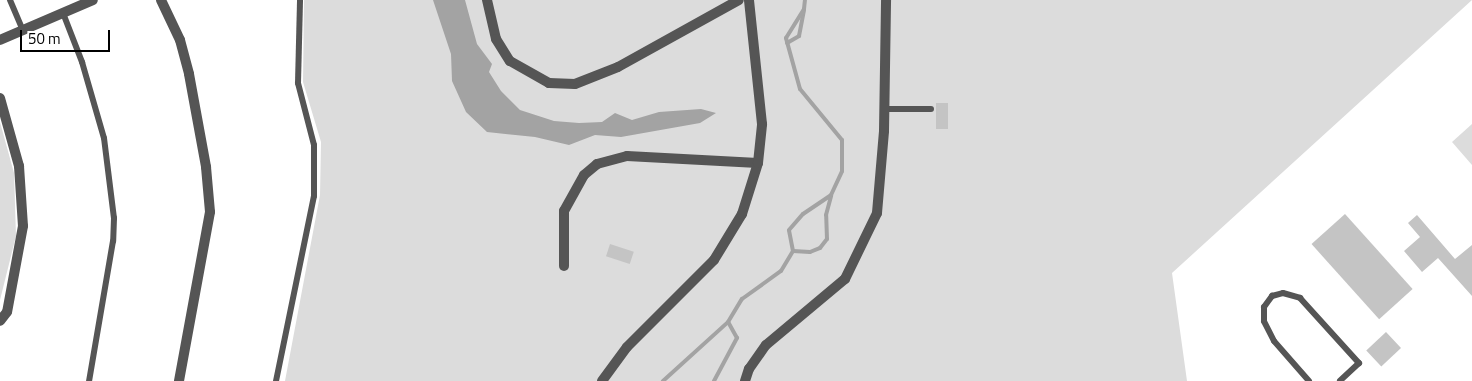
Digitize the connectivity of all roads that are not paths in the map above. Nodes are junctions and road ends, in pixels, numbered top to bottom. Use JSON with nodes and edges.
{"nodes":[{"id":1,"x":10,"y":0,"type":"edge"},
{"id":2,"x":94,"y":0,"type":"edge"},
{"id":3,"x":161,"y":0,"type":"edge"},
{"id":4,"x":300,"y":0,"type":"edge"},
{"id":5,"x":487,"y":0,"type":"edge"},
{"id":6,"x":739,"y":0,"type":"edge"},
{"id":7,"x":748,"y":0,"type":"edge"},
{"id":8,"x":886,"y":0,"type":"edge"},
{"id":9,"x":63,"y":13,"type":"junction"},
{"id":10,"x":23,"y":30,"type":"junction"},
{"id":11,"x":0,"y":40,"type":"edge"},
{"id":12,"x":0,"y":98,"type":"edge"},
{"id":13,"x":884,"y":109,"type":"junction"},
{"id":14,"x":931,"y":109,"type":"dead end"},
{"id":15,"x":758,"y":163,"type":"junction"},
{"id":16,"x":564,"y":266,"type":"dead end"},
{"id":17,"x":0,"y":321,"type":"edge"},
{"id":18,"x":89,"y":381,"type":"edge"},
{"id":19,"x":179,"y":381,"type":"edge"},
{"id":20,"x":276,"y":381,"type":"edge"},
{"id":21,"x":602,"y":381,"type":"edge"},
{"id":22,"x":745,"y":381,"type":"edge"},
{"id":23,"x":1309,"y":381,"type":"edge"},
{"id":24,"x":1340,"y":381,"type":"edge"}],
"edges":[{"from":1,"to":10,"type":"lane"},
{"from":2,"to":9,"type":"street"},
{"from":3,"to":19,"type":"street"},
{"from":4,"to":20,"type":"lane"},
{"from":5,"to":6,"type":"street"},
{"from":7,"to":15,"type":"street"},
{"from":8,"to":13,"type":"street"},
{"from":9,"to":10,"type":"street"},
{"from":9,"to":18,"type":"lane"},
{"from":10,"to":11,"type":"street"},
{"from":12,"to":17,"type":"street"},
{"from":13,"to":14,"type":"lane"},
{"from":13,"to":22,"type":"street"},
{"from":15,"to":16,"type":"street"},
{"from":15,"to":21,"type":"street"},
{"from":23,"to":24,"type":"lane"}]}
